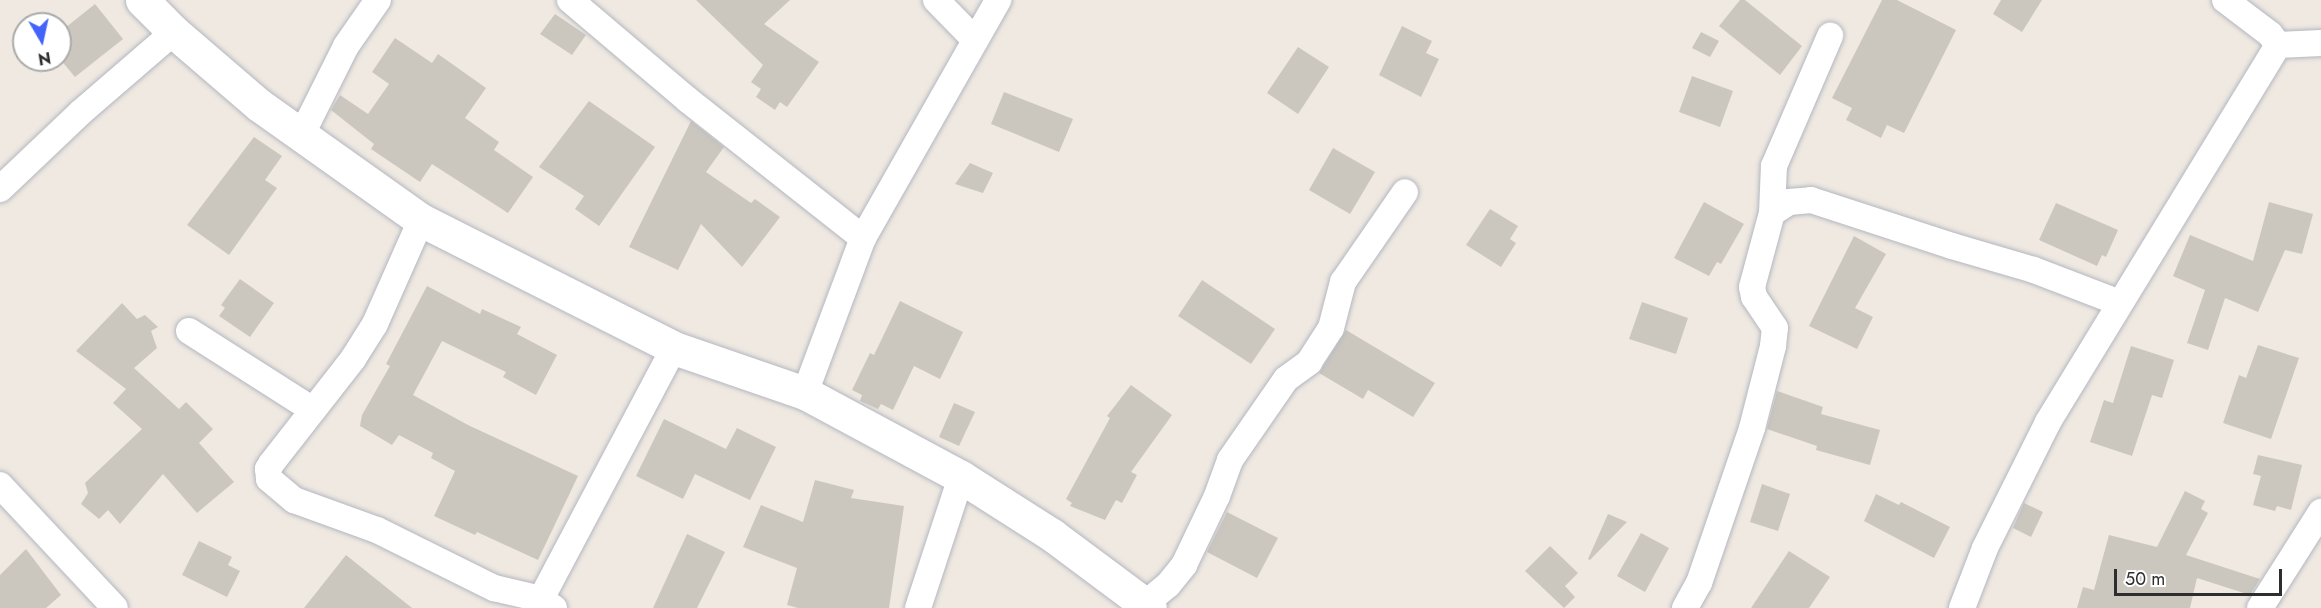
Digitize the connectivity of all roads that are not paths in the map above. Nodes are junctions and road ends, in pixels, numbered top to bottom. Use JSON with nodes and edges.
{"nodes":[{"id":1,"x":142,"y":0,"type":"edge"},
{"id":2,"x":378,"y":0,"type":"edge"},
{"id":3,"x":570,"y":0,"type":"edge"},
{"id":4,"x":936,"y":0,"type":"edge"},
{"id":5,"x":998,"y":0,"type":"edge"},
{"id":6,"x":2224,"y":0,"type":"edge"},
{"id":7,"x":174,"y":32,"type":"junction"},
{"id":8,"x":1830,"y":36,"type":"dead end"},
{"id":9,"x":975,"y":40,"type":"junction"},
{"id":10,"x":2321,"y":43,"type":"edge"},
{"id":11,"x":2278,"y":45,"type":"junction"},
{"id":12,"x":295,"y":133,"type":"junction"},
{"id":13,"x":0,"y":189,"type":"edge"},
{"id":14,"x":1405,"y":192,"type":"dead end"},
{"id":15,"x":1772,"y":213,"type":"junction"},
{"id":16,"x":421,"y":220,"type":"junction"},
{"id":17,"x":863,"y":238,"type":"junction"},
{"id":18,"x":2120,"y":303,"type":"junction"},
{"id":19,"x":189,"y":331,"type":"dead end"},
{"id":20,"x":674,"y":348,"type":"junction"},
{"id":21,"x":805,"y":393,"type":"junction"},
{"id":22,"x":313,"y":410,"type":"junction"},
{"id":23,"x":961,"y":477,"type":"junction"},
{"id":24,"x":5,"y":500,"type":"edge"},
{"id":25,"x":2320,"y":515,"type":"edge"},
{"id":26,"x":548,"y":603,"type":"edge"},
{"id":27,"x":1147,"y":606,"type":"edge"},
{"id":28,"x":1682,"y":606,"type":"edge"},
{"id":29,"x":115,"y":608,"type":"edge"},
{"id":30,"x":918,"y":608,"type":"edge"},
{"id":31,"x":1962,"y":608,"type":"edge"},
{"id":32,"x":2260,"y":608,"type":"edge"}],
"edges":[{"from":1,"to":7,"type":"street"},
{"from":2,"to":12,"type":"street"},
{"from":3,"to":17,"type":"street"},
{"from":4,"to":9,"type":"street"},
{"from":5,"to":9,"type":"street"},
{"from":6,"to":11,"type":"street"},
{"from":7,"to":12,"type":"street"},
{"from":7,"to":13,"type":"street"},
{"from":8,"to":15,"type":"street"},
{"from":9,"to":17,"type":"street"},
{"from":10,"to":11,"type":"street"},
{"from":11,"to":18,"type":"street"},
{"from":12,"to":16,"type":"street"},
{"from":14,"to":27,"type":"street"},
{"from":15,"to":18,"type":"street"},
{"from":15,"to":28,"type":"street"},
{"from":16,"to":20,"type":"street"},
{"from":16,"to":22,"type":"street"},
{"from":17,"to":21,"type":"street"},
{"from":18,"to":31,"type":"street"},
{"from":19,"to":22,"type":"street"},
{"from":20,"to":21,"type":"street"},
{"from":20,"to":26,"type":"street"},
{"from":21,"to":23,"type":"street"},
{"from":22,"to":26,"type":"street"},
{"from":23,"to":27,"type":"street"},
{"from":23,"to":30,"type":"street"},
{"from":24,"to":29,"type":"street"},
{"from":25,"to":32,"type":"street"}]}
